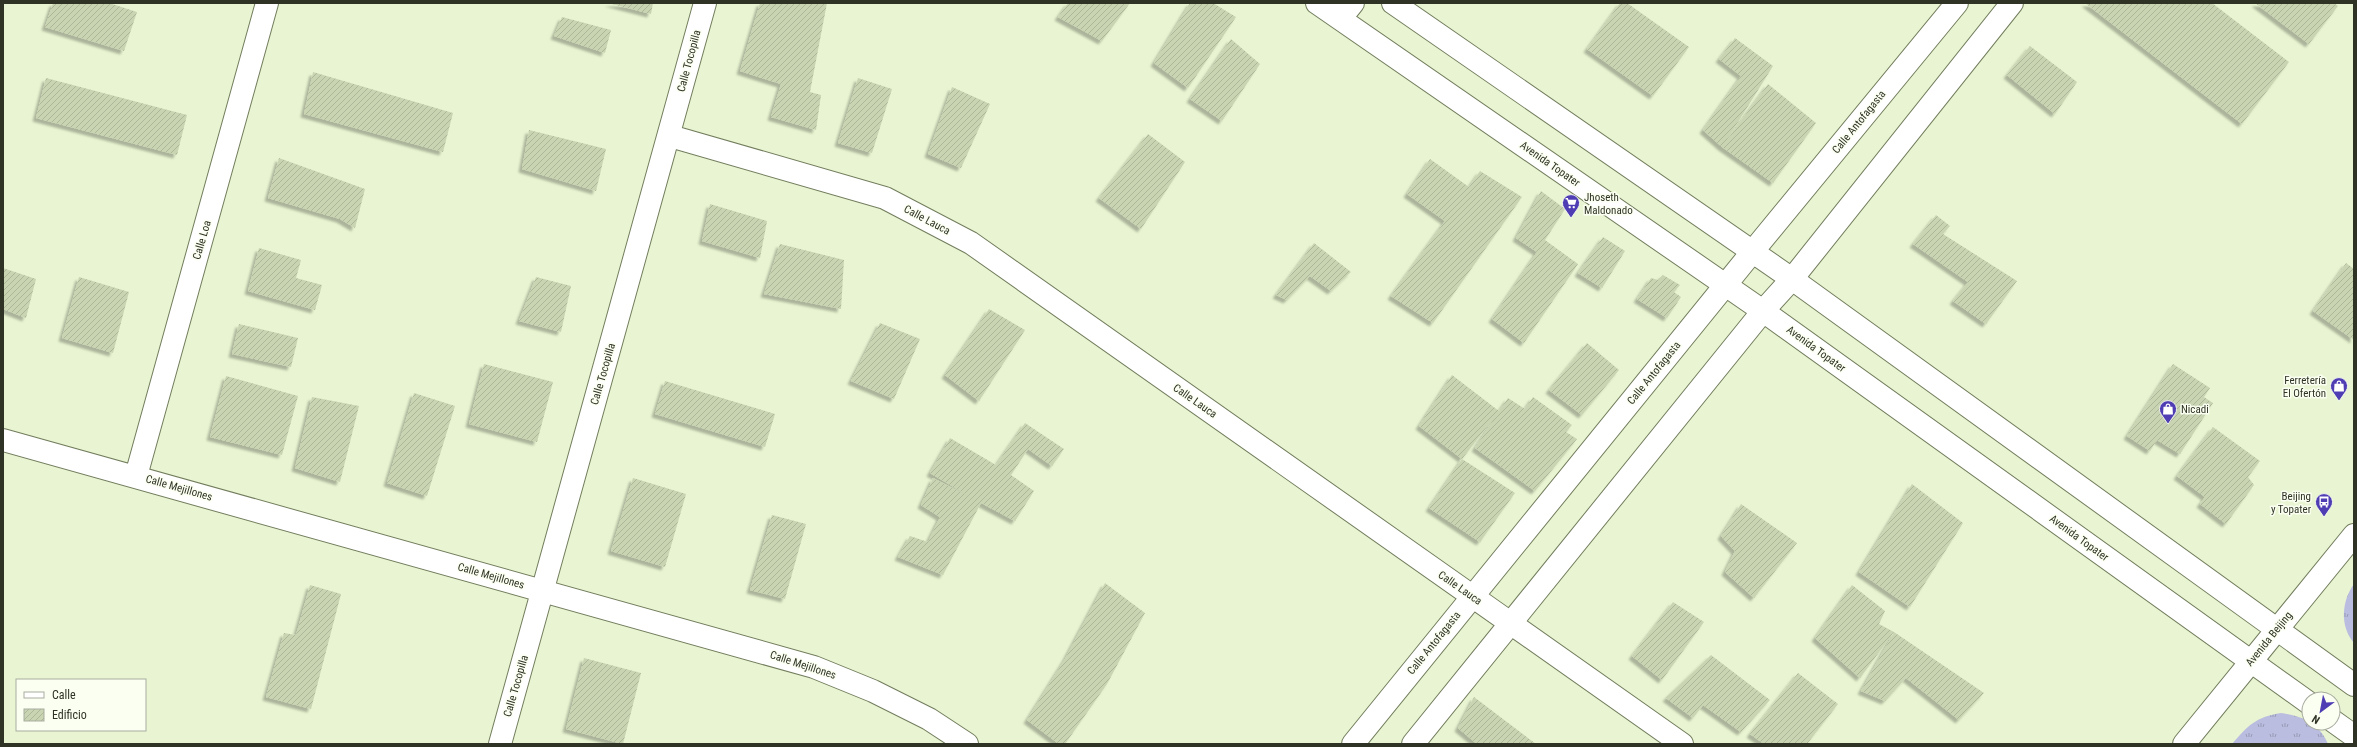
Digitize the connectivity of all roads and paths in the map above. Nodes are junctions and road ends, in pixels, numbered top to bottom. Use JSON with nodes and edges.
{"nodes":[{"id":1,"x":267,"y":3,"type":"edge"},
{"id":2,"x":705,"y":3,"type":"edge"},
{"id":3,"x":1317,"y":3,"type":"edge"},
{"id":4,"x":1393,"y":3,"type":"edge"},
{"id":5,"x":1957,"y":3,"type":"edge"},
{"id":6,"x":2012,"y":3,"type":"edge"},
{"id":7,"x":1347,"y":11,"type":"edge"},
{"id":8,"x":670,"y":136,"type":"junction"},
{"id":9,"x":1753,"y":251,"type":"junction"},
{"id":10,"x":1792,"y":278,"type":"junction"},
{"id":11,"x":1726,"y":285,"type":"junction"},
{"id":12,"x":1763,"y":311,"type":"junction"},
{"id":13,"x":3,"y":440,"type":"edge"},
{"id":14,"x":136,"y":476,"type":"junction"},
{"id":15,"x":2354,"y":535,"type":"edge"},
{"id":16,"x":543,"y":591,"type":"junction"},
{"id":17,"x":1471,"y":596,"type":"junction"},
{"id":18,"x":1510,"y":625,"type":"junction"},
{"id":19,"x":2276,"y":630,"type":"junction"},
{"id":20,"x":2251,"y":661,"type":"junction"},
{"id":21,"x":2354,"y":685,"type":"edge"},
{"id":22,"x":2301,"y":697,"type":"edge"},
{"id":23,"x":2341,"y":727,"type":"edge"},
{"id":24,"x":2354,"y":736,"type":"edge"},
{"id":25,"x":500,"y":744,"type":"edge"},
{"id":26,"x":967,"y":744,"type":"edge"},
{"id":27,"x":1353,"y":744,"type":"edge"},
{"id":28,"x":1413,"y":744,"type":"edge"},
{"id":29,"x":1682,"y":744,"type":"edge"},
{"id":30,"x":2184,"y":744,"type":"edge"}],
"edges":[{"from":1,"to":14,"type":"street","name":"Calle Loa"},
{"from":2,"to":8,"type":"street","name":"Calle Tocopilla"},
{"from":3,"to":7,"type":"street","name":"Avenida Topater"},
{"from":4,"to":9,"type":"street"},
{"from":5,"to":9,"type":"street","name":"Calle Antofagasta"},
{"from":6,"to":10,"type":"street"},
{"from":7,"to":11,"type":"street","name":"Avenida Topater"},
{"from":8,"to":16,"type":"street","name":"Calle Tocopilla"},
{"from":8,"to":17,"type":"street","name":"Calle Lauca"},
{"from":9,"to":10,"type":"street"},
{"from":9,"to":11,"type":"street","name":"Calle Antofagasta"},
{"from":10,"to":12,"type":"street"},
{"from":10,"to":19,"type":"street"},
{"from":11,"to":12,"type":"street","name":"Avenida Topater"},
{"from":11,"to":17,"type":"street","name":"Calle Antofagasta"},
{"from":12,"to":18,"type":"street"},
{"from":12,"to":20,"type":"street","name":"Avenida Topater"},
{"from":13,"to":14,"type":"street","name":"Calle Mejillones"},
{"from":14,"to":16,"type":"street","name":"Calle Mejillones"},
{"from":15,"to":19,"type":"street","name":"Avenida Beijing"},
{"from":16,"to":25,"type":"street","name":"Calle Tocopilla"},
{"from":16,"to":26,"type":"street","name":"Calle Mejillones"},
{"from":17,"to":18,"type":"street","name":"Calle Lauca"},
{"from":17,"to":27,"type":"street","name":"Calle Antofagasta"},
{"from":18,"to":28,"type":"street"},
{"from":18,"to":29,"type":"street","name":"Calle Lauca"},
{"from":19,"to":20,"type":"street","name":"Avenida Beijing"},
{"from":19,"to":21,"type":"street"},
{"from":20,"to":22,"type":"street","name":"Avenida Topater"},
{"from":20,"to":30,"type":"street","name":"Avenida Beijing"},
{"from":23,"to":24,"type":"street"}]}
